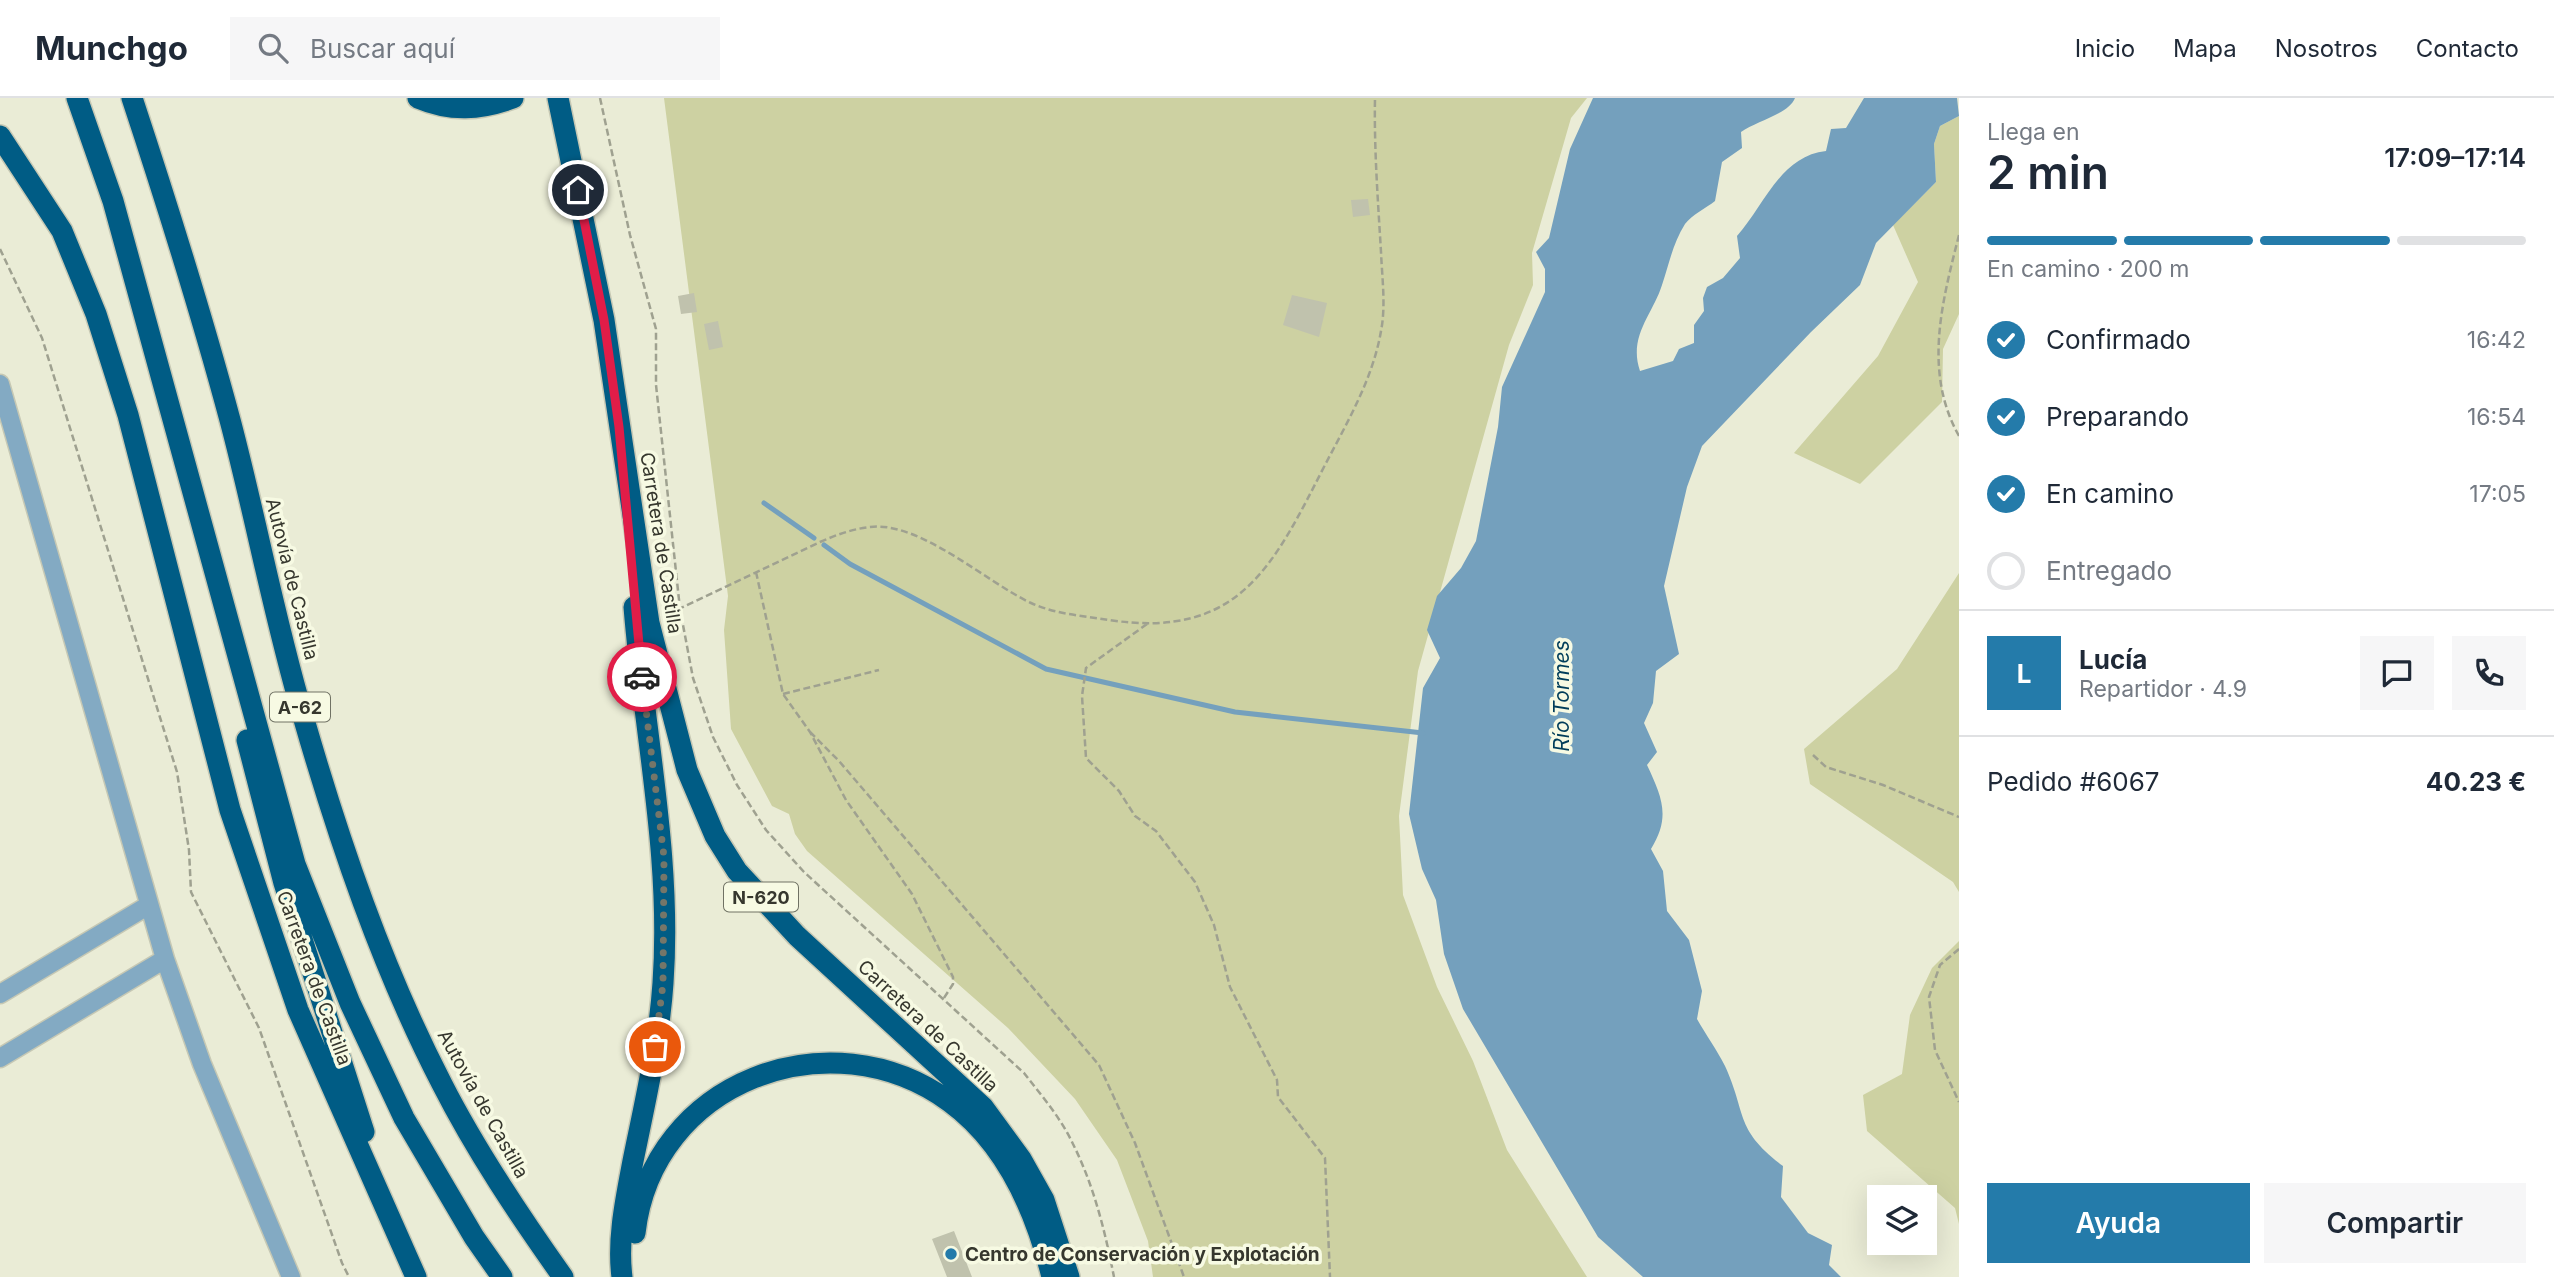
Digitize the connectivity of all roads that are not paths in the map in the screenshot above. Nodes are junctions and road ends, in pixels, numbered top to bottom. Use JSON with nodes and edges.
{"nodes":[{"id":1,"x":77,"y":98,"type":"edge"},
{"id":2,"x":132,"y":98,"type":"edge"},
{"id":3,"x":418,"y":98,"type":"edge"},
{"id":4,"x":513,"y":98,"type":"edge"},
{"id":5,"x":558,"y":98,"type":"edge"},
{"id":6,"x":0,"y":136,"type":"edge"},
{"id":7,"x":0,"y":384,"type":"edge"},
{"id":8,"x":619,"y":427,"type":"junction"},
{"id":9,"x":229,"y":619,"type":"junction"},
{"id":10,"x":149,"y":905,"type":"junction"},
{"id":11,"x":165,"y":959,"type":"junction"},
{"id":12,"x":0,"y":994,"type":"edge"},
{"id":13,"x":0,"y":1058,"type":"edge"},
{"id":14,"x":401,"y":1240,"type":"junction"},
{"id":15,"x":291,"y":1277,"type":"edge"},
{"id":16,"x":416,"y":1277,"type":"edge"},
{"id":17,"x":502,"y":1277,"type":"edge"},
{"id":18,"x":563,"y":1277,"type":"edge"},
{"id":19,"x":622,"y":1277,"type":"edge"},
{"id":20,"x":633,"y":1277,"type":"edge"},
{"id":21,"x":1052,"y":1277,"type":"edge"},
{"id":22,"x":1069,"y":1277,"type":"edge"}],
"edges":[{"from":1,"to":9,"type":"highway","number":"A-62"},
{"from":2,"to":18,"type":"highway","name":"Autovía de Castilla","number":"A-62"},
{"from":3,"to":4,"type":"highway"},
{"from":5,"to":8,"type":"highway","name":"Carretera de Castilla","number":"N-620"},
{"from":6,"to":14,"type":"highway","name":"Carretera de Castilla"},
{"from":7,"to":10,"type":"street"},
{"from":8,"to":19,"type":"highway"},
{"from":8,"to":22,"type":"highway","name":"Carretera de Castilla","number":"N-620"},
{"from":9,"to":14,"type":"highway"},
{"from":9,"to":17,"type":"highway","number":"A-62"},
{"from":10,"to":11,"type":"street"},
{"from":10,"to":12,"type":"street"},
{"from":11,"to":13,"type":"street"},
{"from":11,"to":15,"type":"street"},
{"from":14,"to":16,"type":"highway","name":"Carretera de Castilla"},
{"from":20,"to":21,"type":"highway"}]}
